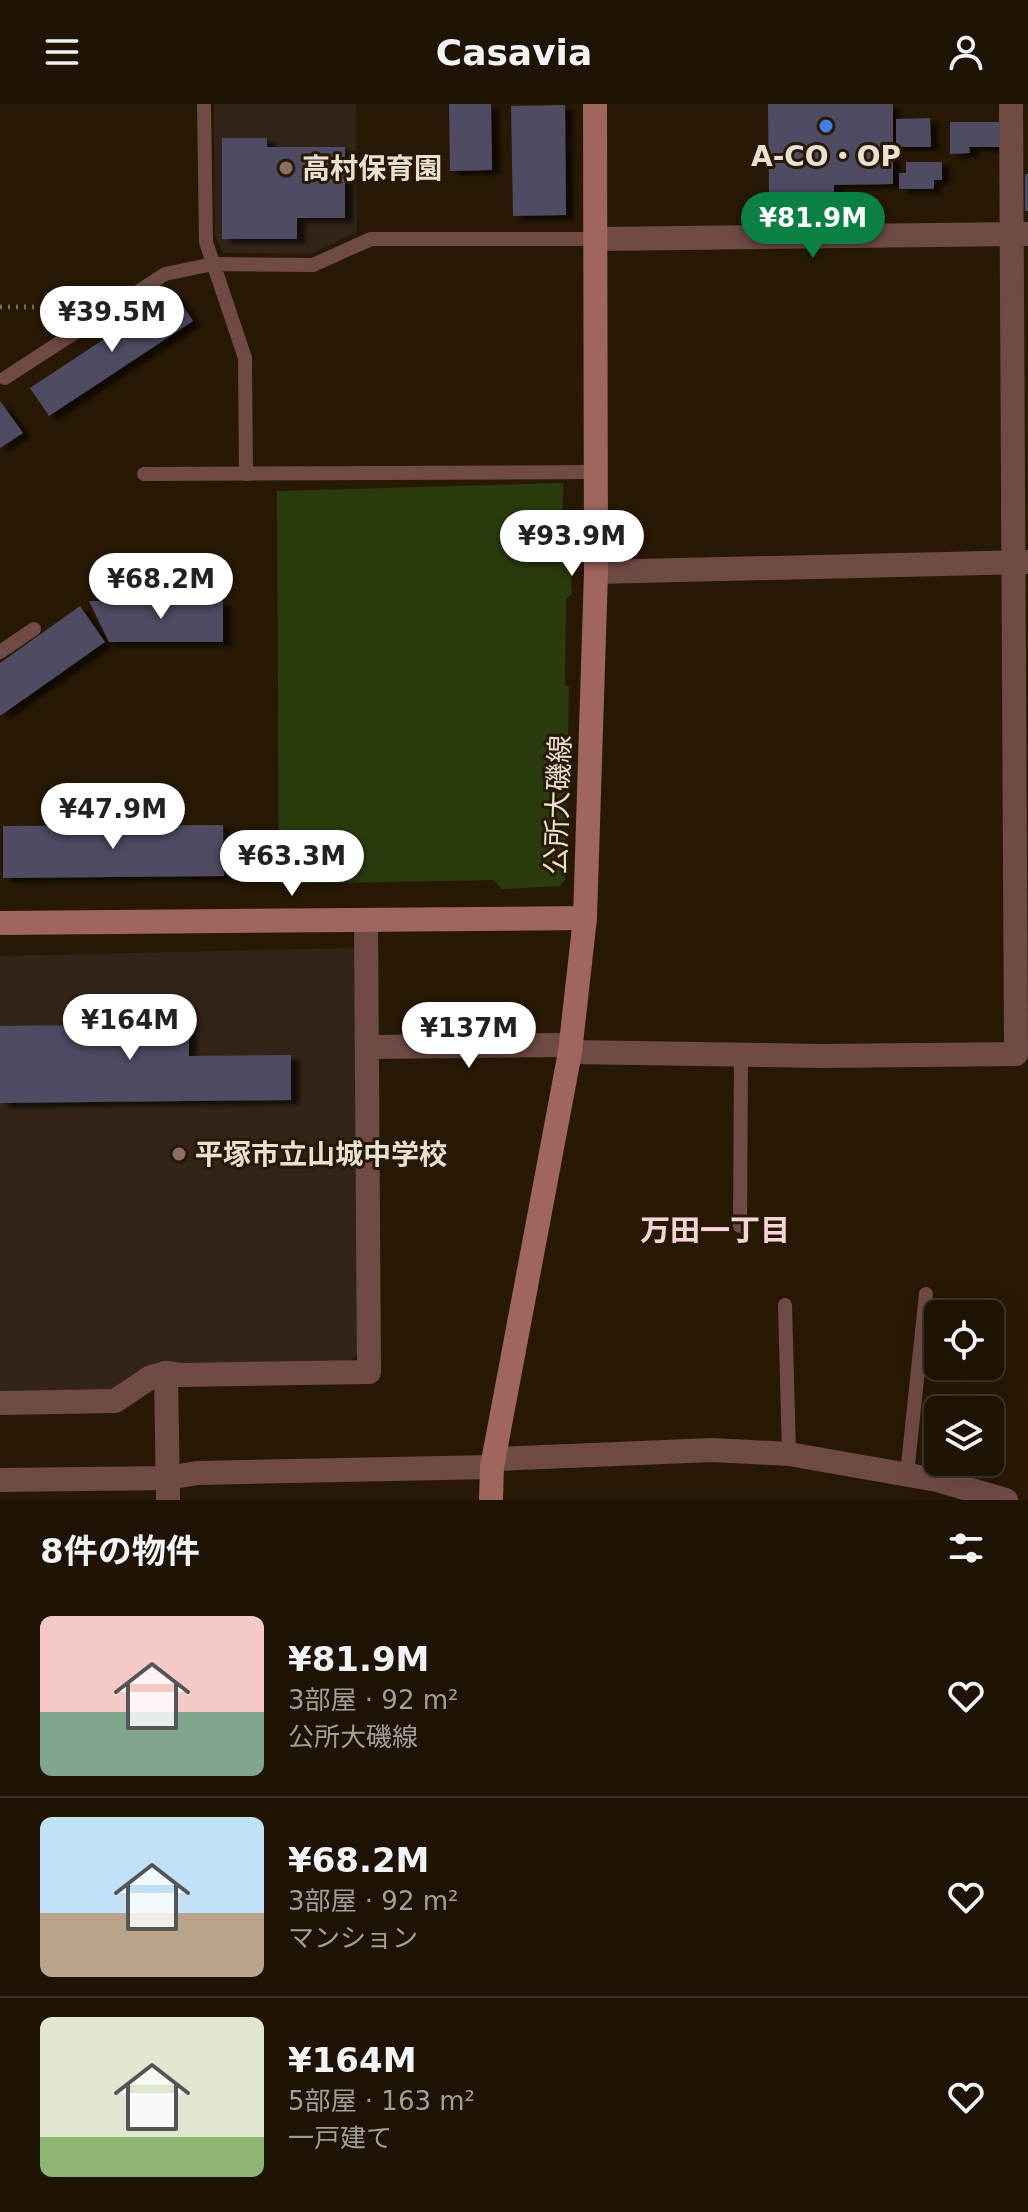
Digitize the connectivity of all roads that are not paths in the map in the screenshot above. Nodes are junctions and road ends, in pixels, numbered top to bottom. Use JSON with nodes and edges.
{"nodes":[{"id":1,"x":204,"y":104,"type":"edge"},
{"id":2,"x":595,"y":104,"type":"edge"},
{"id":3,"x":1011,"y":104,"type":"edge"},
{"id":4,"x":1020,"y":234,"type":"edge"},
{"id":5,"x":597,"y":239,"type":"junction"},
{"id":6,"x":213,"y":264,"type":"junction"},
{"id":7,"x":5,"y":378,"type":"dead end"},
{"id":8,"x":1020,"y":430,"type":"edge"},
{"id":9,"x":595,"y":472,"type":"junction"},
{"id":10,"x":144,"y":474,"type":"dead end"},
{"id":11,"x":246,"y":474,"type":"junction"},
{"id":12,"x":1021,"y":562,"type":"edge"},
{"id":13,"x":596,"y":572,"type":"junction"},
{"id":14,"x":34,"y":629,"type":"dead end"},
{"id":15,"x":0,"y":652,"type":"edge"},
{"id":16,"x":1022,"y":904,"type":"edge"},
{"id":17,"x":585,"y":918,"type":"junction"},
{"id":18,"x":366,"y":921,"type":"junction"},
{"id":19,"x":0,"y":923,"type":"edge"},
{"id":20,"x":367,"y":1047,"type":"junction"},
{"id":21,"x":571,"y":1048,"type":"junction"},
{"id":22,"x":741,"y":1054,"type":"junction"},
{"id":23,"x":1022,"y":1055,"type":"edge"},
{"id":24,"x":740,"y":1226,"type":"dead end"},
{"id":25,"x":926,"y":1294,"type":"dead end"},
{"id":26,"x":785,"y":1305,"type":"dead end"},
{"id":27,"x":166,"y":1373,"type":"junction"},
{"id":28,"x":0,"y":1403,"type":"edge"},
{"id":29,"x":789,"y":1454,"type":"junction"},
{"id":30,"x":493,"y":1463,"type":"junction"},
{"id":31,"x":907,"y":1474,"type":"junction"},
{"id":32,"x":0,"y":1480,"type":"edge"},
{"id":33,"x":168,"y":1489,"type":"edge"},
{"id":34,"x":491,"y":1500,"type":"edge"},
{"id":35,"x":1006,"y":1500,"type":"edge"}],
"edges":[{"from":1,"to":6,"type":"lane"},
{"from":2,"to":5,"type":"main road","name":"公所大磯線"},
{"from":3,"to":4,"type":"street"},
{"from":4,"to":5,"type":"street"},
{"from":4,"to":8,"type":"street"},
{"from":5,"to":6,"type":"lane"},
{"from":5,"to":9,"type":"main road","name":"公所大磯線"},
{"from":6,"to":7,"type":"lane"},
{"from":6,"to":11,"type":"lane"},
{"from":8,"to":12,"type":"street"},
{"from":9,"to":11,"type":"lane"},
{"from":9,"to":13,"type":"main road","name":"公所大磯線"},
{"from":10,"to":11,"type":"lane"},
{"from":12,"to":13,"type":"street"},
{"from":12,"to":16,"type":"street"},
{"from":13,"to":17,"type":"main road","name":"公所大磯線"},
{"from":14,"to":15,"type":"lane"},
{"from":16,"to":23,"type":"street"},
{"from":17,"to":18,"type":"main road"},
{"from":17,"to":21,"type":"main road","name":"公所大磯線"},
{"from":18,"to":19,"type":"main road"},
{"from":18,"to":20,"type":"street"},
{"from":20,"to":21,"type":"street"},
{"from":20,"to":27,"type":"street"},
{"from":21,"to":22,"type":"street"},
{"from":21,"to":30,"type":"main road","name":"公所大磯線"},
{"from":22,"to":23,"type":"street"},
{"from":22,"to":24,"type":"lane"},
{"from":25,"to":31,"type":"lane"},
{"from":26,"to":29,"type":"lane"},
{"from":27,"to":28,"type":"street"},
{"from":27,"to":33,"type":"street"},
{"from":29,"to":30,"type":"street"},
{"from":29,"to":31,"type":"street"},
{"from":30,"to":33,"type":"street"},
{"from":30,"to":34,"type":"main road","name":"公所大磯線"},
{"from":31,"to":35,"type":"street"},
{"from":32,"to":33,"type":"street"}]}
